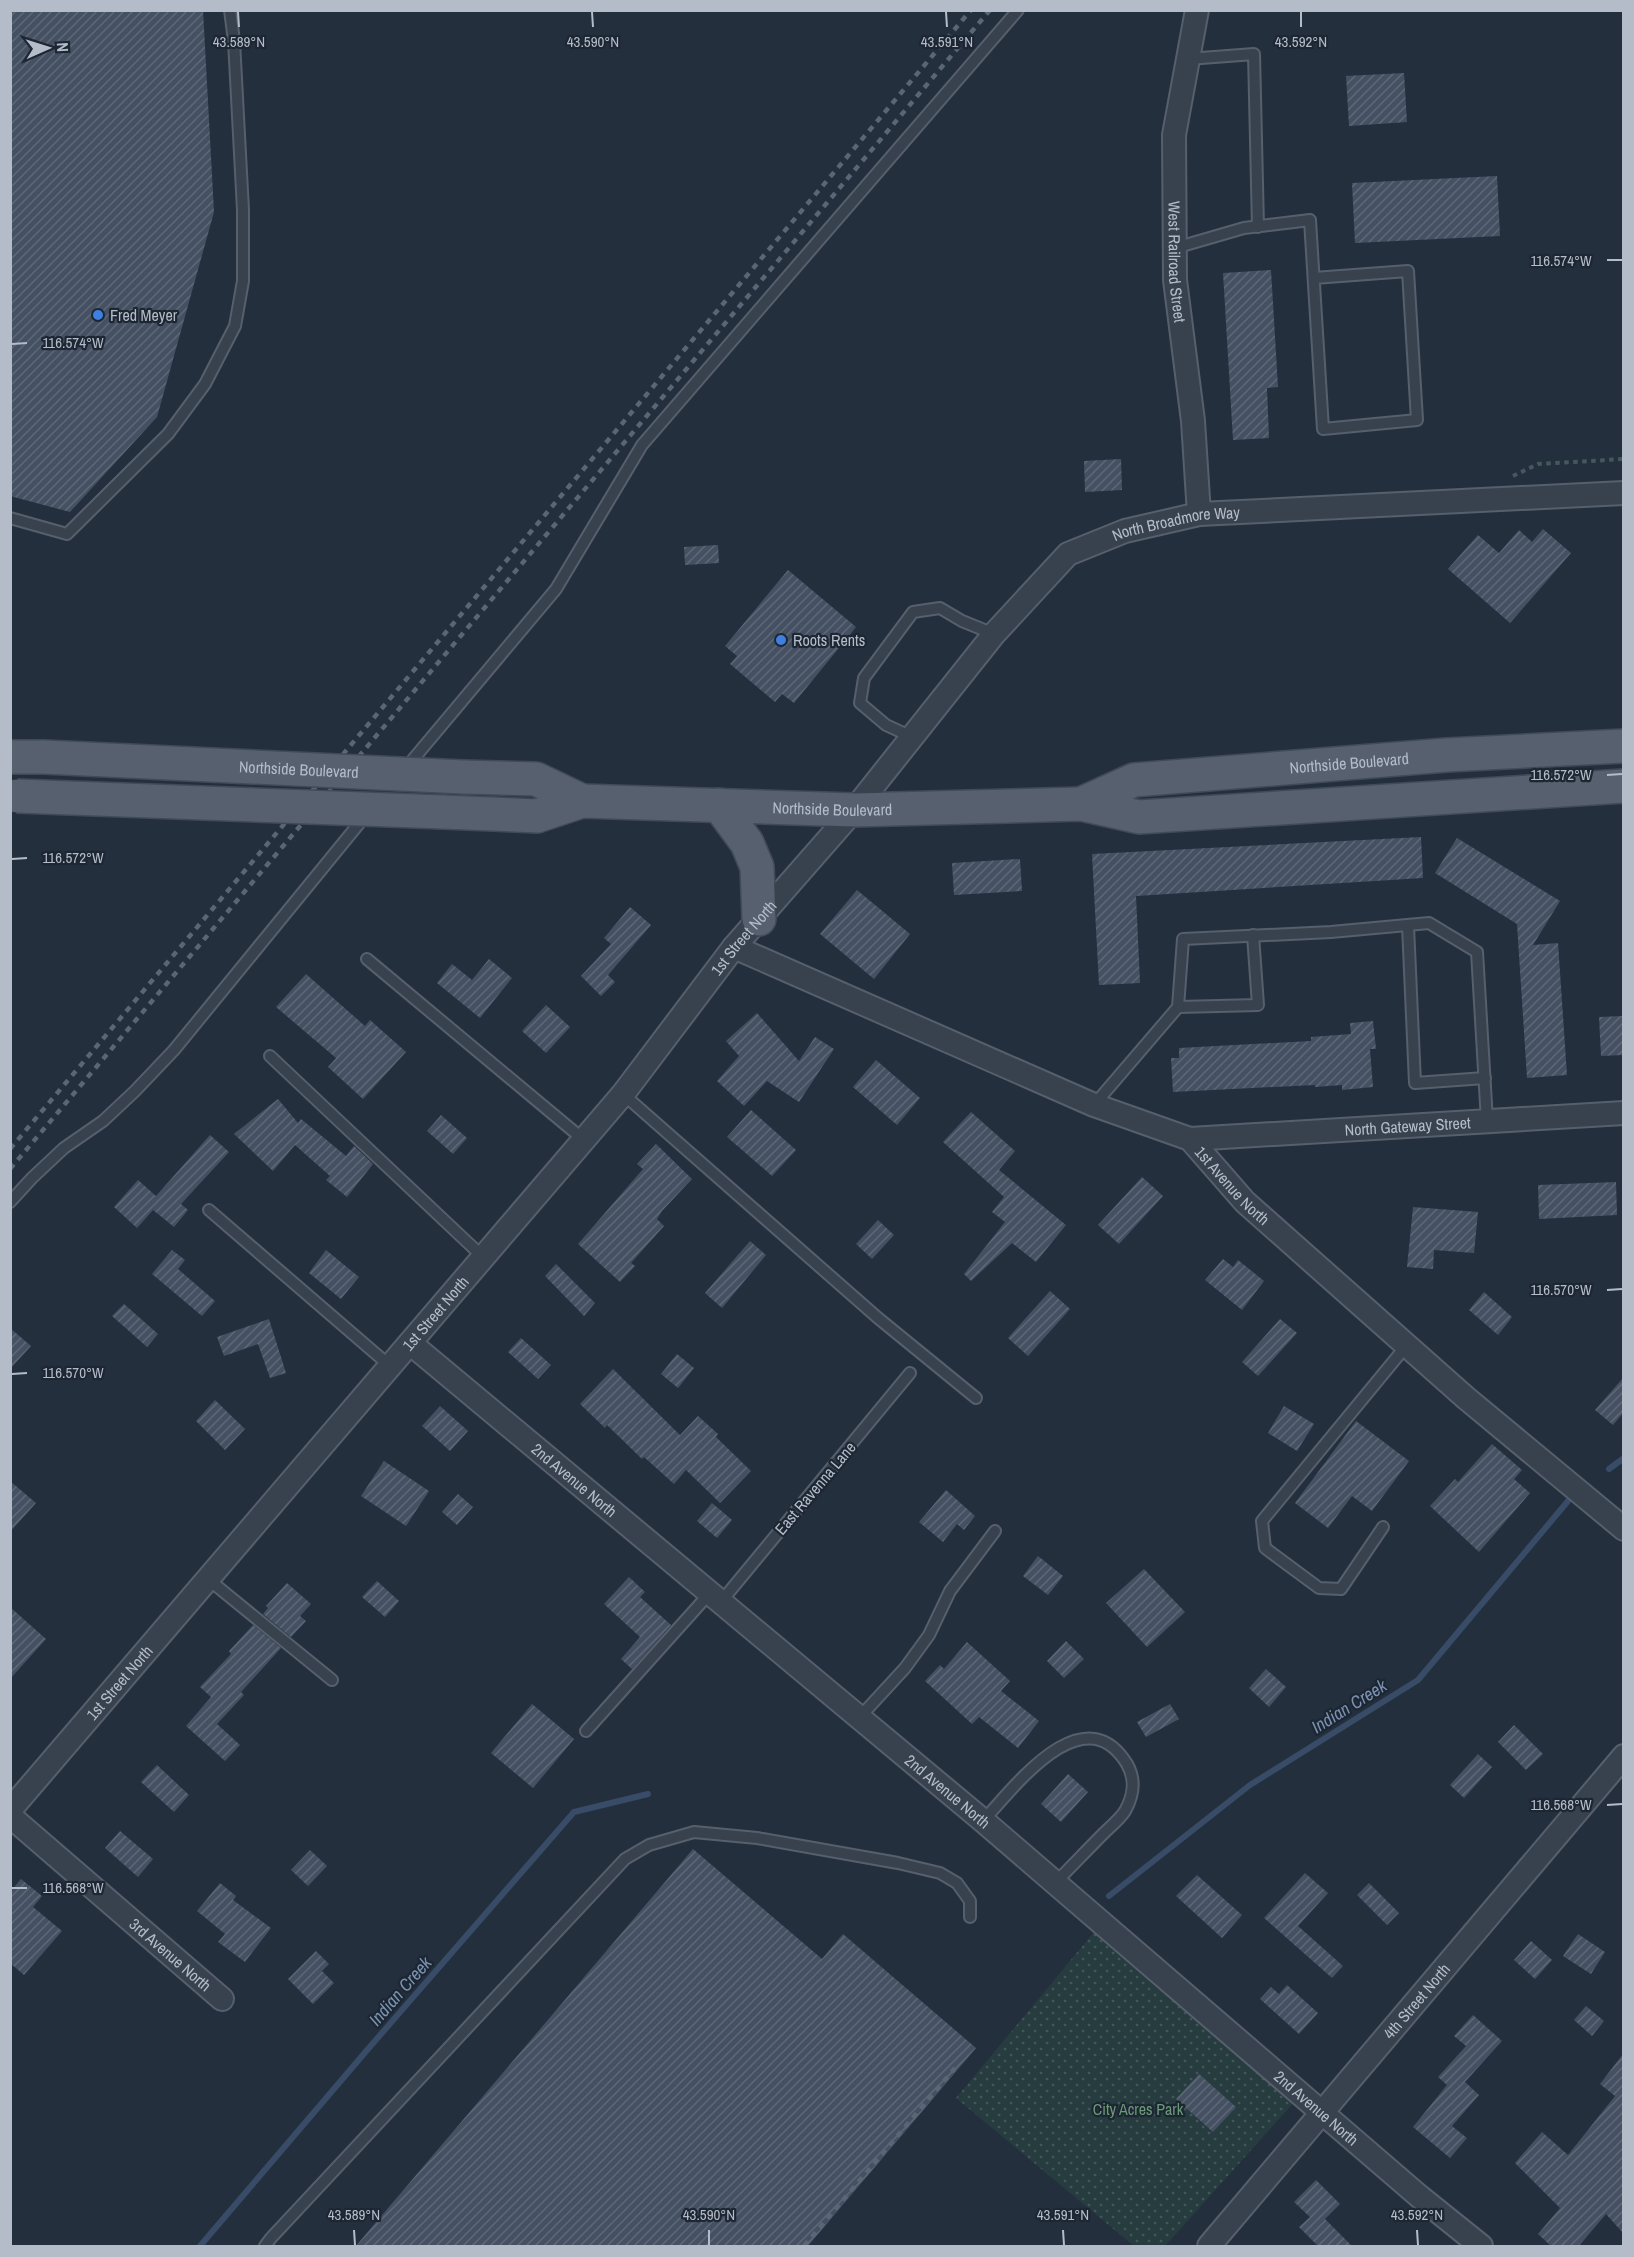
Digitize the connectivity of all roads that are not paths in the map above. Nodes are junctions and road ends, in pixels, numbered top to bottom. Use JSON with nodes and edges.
{"nodes":[{"id":1,"x":230,"y":10,"type":"edge"},
{"id":2,"x":1018,"y":10,"type":"edge"},
{"id":3,"x":1197,"y":10,"type":"edge"},
{"id":4,"x":1188,"y":59,"type":"junction"},
{"id":5,"x":1258,"y":227,"type":"junction"},
{"id":6,"x":1175,"y":248,"type":"junction"},
{"id":7,"x":1314,"y":278,"type":"junction"},
{"id":8,"x":1623,"y":493,"type":"edge"},
{"id":9,"x":1199,"y":514,"type":"junction"},
{"id":10,"x":10,"y":518,"type":"edge"},
{"id":11,"x":994,"y":634,"type":"junction"},
{"id":12,"x":913,"y":738,"type":"junction"},
{"id":13,"x":1623,"y":746,"type":"edge"},
{"id":14,"x":10,"y":757,"type":"edge"},
{"id":15,"x":391,"y":786,"type":"dead end"},
{"id":16,"x":1623,"y":786,"type":"edge"},
{"id":17,"x":14,"y":795,"type":"edge"},
{"id":18,"x":383,"y":795,"type":"dead end"},
{"id":19,"x":582,"y":801,"type":"junction"},
{"id":20,"x":1081,"y":804,"type":"junction"},
{"id":21,"x":719,"y":805,"type":"junction"},
{"id":22,"x":854,"y":810,"type":"junction"},
{"id":23,"x":759,"y":919,"type":"junction"},
{"id":24,"x":1408,"y":926,"type":"junction"},
{"id":25,"x":1253,"y":936,"type":"junction"},
{"id":26,"x":735,"y":947,"type":"junction"},
{"id":27,"x":367,"y":959,"type":"dead end"},
{"id":28,"x":1178,"y":1007,"type":"junction"},
{"id":29,"x":270,"y":1056,"type":"dead end"},
{"id":30,"x":1485,"y":1078,"type":"junction"},
{"id":31,"x":623,"y":1094,"type":"junction"},
{"id":32,"x":1094,"y":1105,"type":"junction"},
{"id":33,"x":1623,"y":1113,"type":"edge"},
{"id":34,"x":1487,"y":1121,"type":"junction"},
{"id":35,"x":1190,"y":1139,"type":"junction"},
{"id":36,"x":584,"y":1140,"type":"junction"},
{"id":37,"x":10,"y":1202,"type":"edge"},
{"id":38,"x":209,"y":1210,"type":"dead end"},
{"id":39,"x":483,"y":1257,"type":"junction"},
{"id":40,"x":410,"y":1343,"type":"junction"},
{"id":41,"x":1407,"y":1346,"type":"junction"},
{"id":42,"x":390,"y":1366,"type":"junction"},
{"id":43,"x":910,"y":1373,"type":"dead end"},
{"id":44,"x":976,"y":1398,"type":"dead end"},
{"id":45,"x":1383,"y":1527,"type":"dead end"},
{"id":46,"x":1623,"y":1529,"type":"edge"},
{"id":47,"x":995,"y":1531,"type":"dead end"},
{"id":48,"x":208,"y":1579,"type":"junction"},
{"id":49,"x":715,"y":1598,"type":"junction"},
{"id":50,"x":332,"y":1680,"type":"dead end"},
{"id":51,"x":858,"y":1719,"type":"junction"},
{"id":52,"x":586,"y":1731,"type":"dead end"},
{"id":53,"x":1623,"y":1756,"type":"edge"},
{"id":54,"x":10,"y":1810,"type":"edge"},
{"id":55,"x":10,"y":1816,"type":"edge"},
{"id":56,"x":983,"y":1821,"type":"junction"},
{"id":57,"x":1055,"y":1883,"type":"junction"},
{"id":58,"x":970,"y":1917,"type":"dead end"},
{"id":59,"x":222,"y":1999,"type":"dead end"},
{"id":60,"x":1323,"y":2113,"type":"junction"},
{"id":61,"x":265,"y":2247,"type":"edge"},
{"id":62,"x":1209,"y":2247,"type":"edge"},
{"id":63,"x":1481,"y":2247,"type":"edge"}],
"edges":[{"from":1,"to":10,"type":"lane"},
{"from":2,"to":15,"type":"lane"},
{"from":3,"to":4,"type":"street","name":"West Railroad Street"},
{"from":4,"to":5,"type":"lane"},
{"from":4,"to":6,"type":"street","name":"West Railroad Street"},
{"from":5,"to":6,"type":"lane"},
{"from":5,"to":7,"type":"lane"},
{"from":6,"to":9,"type":"street","name":"West Railroad Street"},
{"from":7,"to":7,"type":"lane"},
{"from":8,"to":9,"type":"street","name":"North Broadmore Way"},
{"from":9,"to":11,"type":"street","name":"North Broadmore Way"},
{"from":11,"to":12,"type":"street","name":"North Broadmore Way"},
{"from":11,"to":12,"type":"lane"},
{"from":12,"to":22,"type":"street","name":"North Broadmore Way"},
{"from":13,"to":20,"type":"main road","name":"Northside Boulevard"},
{"from":14,"to":19,"type":"main road","name":"Northside Boulevard","bridge":true},
{"from":16,"to":20,"type":"main road","name":"Northside Boulevard"},
{"from":17,"to":19,"type":"main road","name":"Northside Boulevard","bridge":true},
{"from":18,"to":37,"type":"lane"},
{"from":19,"to":21,"type":"main road","name":"Northside Boulevard"},
{"from":20,"to":22,"type":"main road","name":"Northside Boulevard"},
{"from":21,"to":22,"type":"main road","name":"Northside Boulevard"},
{"from":21,"to":23,"type":"main road"},
{"from":22,"to":23,"type":"street","name":"1st Street North"},
{"from":23,"to":26,"type":"street","name":"1st Street North"},
{"from":24,"to":25,"type":"lane"},
{"from":24,"to":30,"type":"lane"},
{"from":24,"to":30,"type":"lane"},
{"from":25,"to":28,"type":"lane"},
{"from":25,"to":28,"type":"lane"},
{"from":26,"to":31,"type":"street","name":"1st Street North"},
{"from":26,"to":32,"type":"street","name":"1st Avenue North"},
{"from":27,"to":36,"type":"lane"},
{"from":28,"to":32,"type":"lane"},
{"from":29,"to":39,"type":"lane"},
{"from":30,"to":34,"type":"lane"},
{"from":31,"to":36,"type":"street","name":"1st Street North"},
{"from":31,"to":44,"type":"lane"},
{"from":32,"to":35,"type":"street","name":"1st Avenue North"},
{"from":33,"to":34,"type":"street","name":"North Gateway Street"},
{"from":34,"to":35,"type":"street","name":"North Gateway Street"},
{"from":35,"to":41,"type":"street","name":"1st Avenue North"},
{"from":36,"to":39,"type":"street","name":"1st Street North"},
{"from":38,"to":42,"type":"lane"},
{"from":39,"to":40,"type":"street","name":"1st Street North"},
{"from":40,"to":42,"type":"street","name":"1st Street North"},
{"from":40,"to":49,"type":"street","name":"2nd Avenue North"},
{"from":41,"to":45,"type":"lane"},
{"from":41,"to":46,"type":"street","name":"1st Avenue North"},
{"from":42,"to":48,"type":"street","name":"1st Street North"},
{"from":43,"to":49,"type":"lane","name":"East Ravenna Lane"},
{"from":47,"to":51,"type":"lane"},
{"from":48,"to":50,"type":"lane"},
{"from":48,"to":54,"type":"street","name":"1st Street North"},
{"from":49,"to":51,"type":"street","name":"2nd Avenue North"},
{"from":49,"to":52,"type":"lane","name":"East Ravenna Lane"},
{"from":51,"to":56,"type":"street","name":"2nd Avenue North"},
{"from":53,"to":60,"type":"street","name":"4th Street North"},
{"from":55,"to":59,"type":"street","name":"3rd Avenue North"},
{"from":56,"to":57,"type":"street","name":"2nd Avenue North"},
{"from":56,"to":57,"type":"lane"},
{"from":57,"to":60,"type":"street","name":"2nd Avenue North"},
{"from":58,"to":61,"type":"lane"},
{"from":60,"to":62,"type":"street","name":"4th Street North"},
{"from":60,"to":63,"type":"street","name":"2nd Avenue North"}]}
